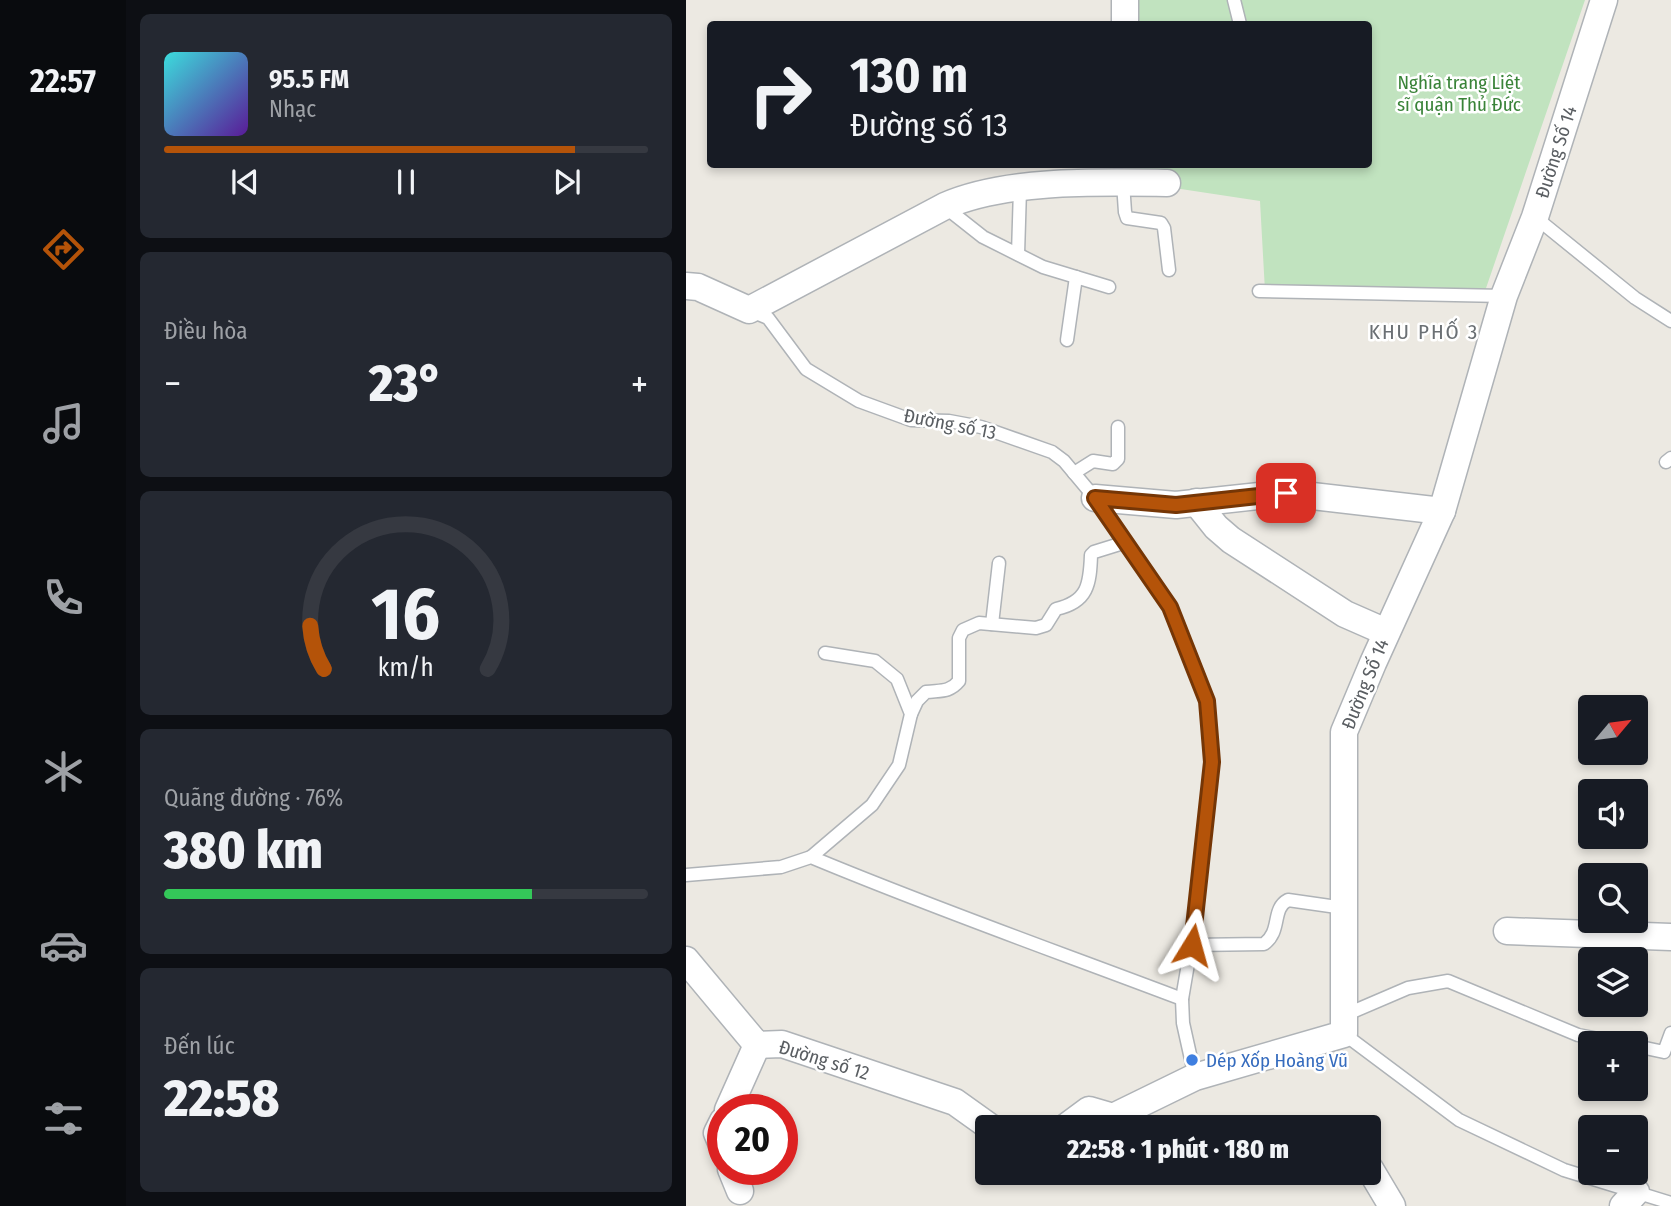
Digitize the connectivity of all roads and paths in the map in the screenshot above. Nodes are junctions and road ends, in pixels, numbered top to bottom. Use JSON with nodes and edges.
{"nodes":[{"id":1,"x":1125,"y":0,"type":"edge"},
{"id":2,"x":1234,"y":0,"type":"edge"},
{"id":3,"x":1604,"y":0,"type":"edge"},
{"id":4,"x":1125,"y":21,"type":"edge"},
{"id":5,"x":1239,"y":21,"type":"edge"},
{"id":6,"x":1124,"y":174,"type":"edge"},
{"id":7,"x":1167,"y":183,"type":"dead end"},
{"id":8,"x":1020,"y":189,"type":"junction"},
{"id":9,"x":945,"y":206,"type":"junction"},
{"id":10,"x":1535,"y":217,"type":"junction"},
{"id":11,"x":1018,"y":254,"type":"junction"},
{"id":12,"x":1169,"y":270,"type":"dead end"},
{"id":13,"x":1076,"y":277,"type":"junction"},
{"id":14,"x":686,"y":286,"type":"edge"},
{"id":15,"x":1109,"y":287,"type":"dead end"},
{"id":16,"x":1259,"y":291,"type":"dead end"},
{"id":17,"x":1504,"y":296,"type":"junction"},
{"id":18,"x":749,"y":310,"type":"junction"},
{"id":19,"x":1671,"y":321,"type":"edge"},
{"id":20,"x":1067,"y":340,"type":"dead end"},
{"id":21,"x":1118,"y":427,"type":"dead end"},
{"id":22,"x":1074,"y":473,"type":"junction"},
{"id":23,"x":1095,"y":498,"type":"junction"},
{"id":24,"x":1196,"y":502,"type":"junction"},
{"id":25,"x":1442,"y":511,"type":"junction"},
{"id":26,"x":1124,"y":542,"type":"junction"},
{"id":27,"x":999,"y":563,"type":"dead end"},
{"id":28,"x":992,"y":624,"type":"junction"},
{"id":29,"x":1386,"y":632,"type":"junction"},
{"id":30,"x":825,"y":653,"type":"dead end"},
{"id":31,"x":911,"y":714,"type":"junction"},
{"id":32,"x":811,"y":857,"type":"junction"},
{"id":33,"x":686,"y":875,"type":"edge"},
{"id":34,"x":1345,"y":908,"type":"junction"},
{"id":35,"x":1507,"y":931,"type":"dead end"},
{"id":36,"x":1671,"y":937,"type":"edge"},
{"id":37,"x":1192,"y":945,"type":"junction"},
{"id":38,"x":686,"y":960,"type":"edge"},
{"id":39,"x":1182,"y":999,"type":"junction"},
{"id":40,"x":1344,"y":1024,"type":"junction"},
{"id":41,"x":1671,"y":1033,"type":"edge"},
{"id":42,"x":1578,"y":1035,"type":"edge"},
{"id":43,"x":757,"y":1045,"type":"junction"},
{"id":44,"x":1648,"y":1049,"type":"edge"},
{"id":45,"x":1195,"y":1077,"type":"junction"},
{"id":46,"x":735,"y":1094,"type":"edge"},
{"id":47,"x":1082,"y":1115,"type":"edge"},
{"id":48,"x":1106,"y":1115,"type":"edge"},
{"id":49,"x":1117,"y":1115,"type":"edge"},
{"id":50,"x":975,"y":1116,"type":"edge"},
{"id":51,"x":1380,"y":1185,"type":"edge"},
{"id":52,"x":1630,"y":1199,"type":"edge"},
{"id":53,"x":1671,"y":1203,"type":"edge"},
{"id":54,"x":1392,"y":1206,"type":"edge"}],
"edges":[{"from":1,"to":4,"type":"street"},
{"from":2,"to":5,"type":"lane"},
{"from":3,"to":10,"type":"street","name":"Đường Số 14"},
{"from":6,"to":7,"type":"street"},
{"from":6,"to":8,"type":"street"},
{"from":6,"to":12,"type":"lane"},
{"from":8,"to":9,"type":"street"},
{"from":8,"to":11,"type":"lane"},
{"from":9,"to":11,"type":"lane"},
{"from":9,"to":18,"type":"street"},
{"from":10,"to":17,"type":"street","name":"Đường Số 14"},
{"from":10,"to":19,"type":"lane"},
{"from":11,"to":13,"type":"lane"},
{"from":13,"to":15,"type":"lane"},
{"from":13,"to":20,"type":"lane"},
{"from":14,"to":18,"type":"street","name":"Đường số 13"},
{"from":16,"to":17,"type":"lane"},
{"from":17,"to":25,"type":"street","name":"Đường Số 14"},
{"from":18,"to":22,"type":"lane","name":"Đường số 13"},
{"from":21,"to":22,"type":"lane"},
{"from":22,"to":23,"type":"lane","name":"Đường số 13"},
{"from":23,"to":24,"type":"street"},
{"from":23,"to":26,"type":"lane","name":"Đường số 13"},
{"from":24,"to":25,"type":"street"},
{"from":24,"to":29,"type":"street"},
{"from":25,"to":29,"type":"street","name":"Đường Số 14"},
{"from":26,"to":28,"type":"lane"},
{"from":26,"to":37,"type":"lane","name":"Đường số 13"},
{"from":27,"to":28,"type":"lane"},
{"from":28,"to":31,"type":"lane"},
{"from":29,"to":34,"type":"street","name":"Đường Số 14"},
{"from":30,"to":31,"type":"lane"},
{"from":31,"to":32,"type":"lane"},
{"from":32,"to":33,"type":"lane"},
{"from":32,"to":39,"type":"lane"},
{"from":34,"to":37,"type":"lane"},
{"from":34,"to":40,"type":"street","name":"Đường Số 14"},
{"from":35,"to":36,"type":"street"},
{"from":37,"to":39,"type":"lane","name":"Đường số 13"},
{"from":38,"to":43,"type":"street","name":"Đường số 12"},
{"from":39,"to":45,"type":"lane","name":"Đường số 13"},
{"from":40,"to":42,"type":"lane"},
{"from":40,"to":45,"type":"street"},
{"from":40,"to":52,"type":"lane"},
{"from":41,"to":44,"type":"lane"},
{"from":43,"to":46,"type":"street"},
{"from":43,"to":50,"type":"street","name":"Đường số 12"},
{"from":45,"to":49,"type":"street"},
{"from":47,"to":48,"type":"street"},
{"from":51,"to":54,"type":"street"},
{"from":52,"to":53,"type":"lane"}]}
